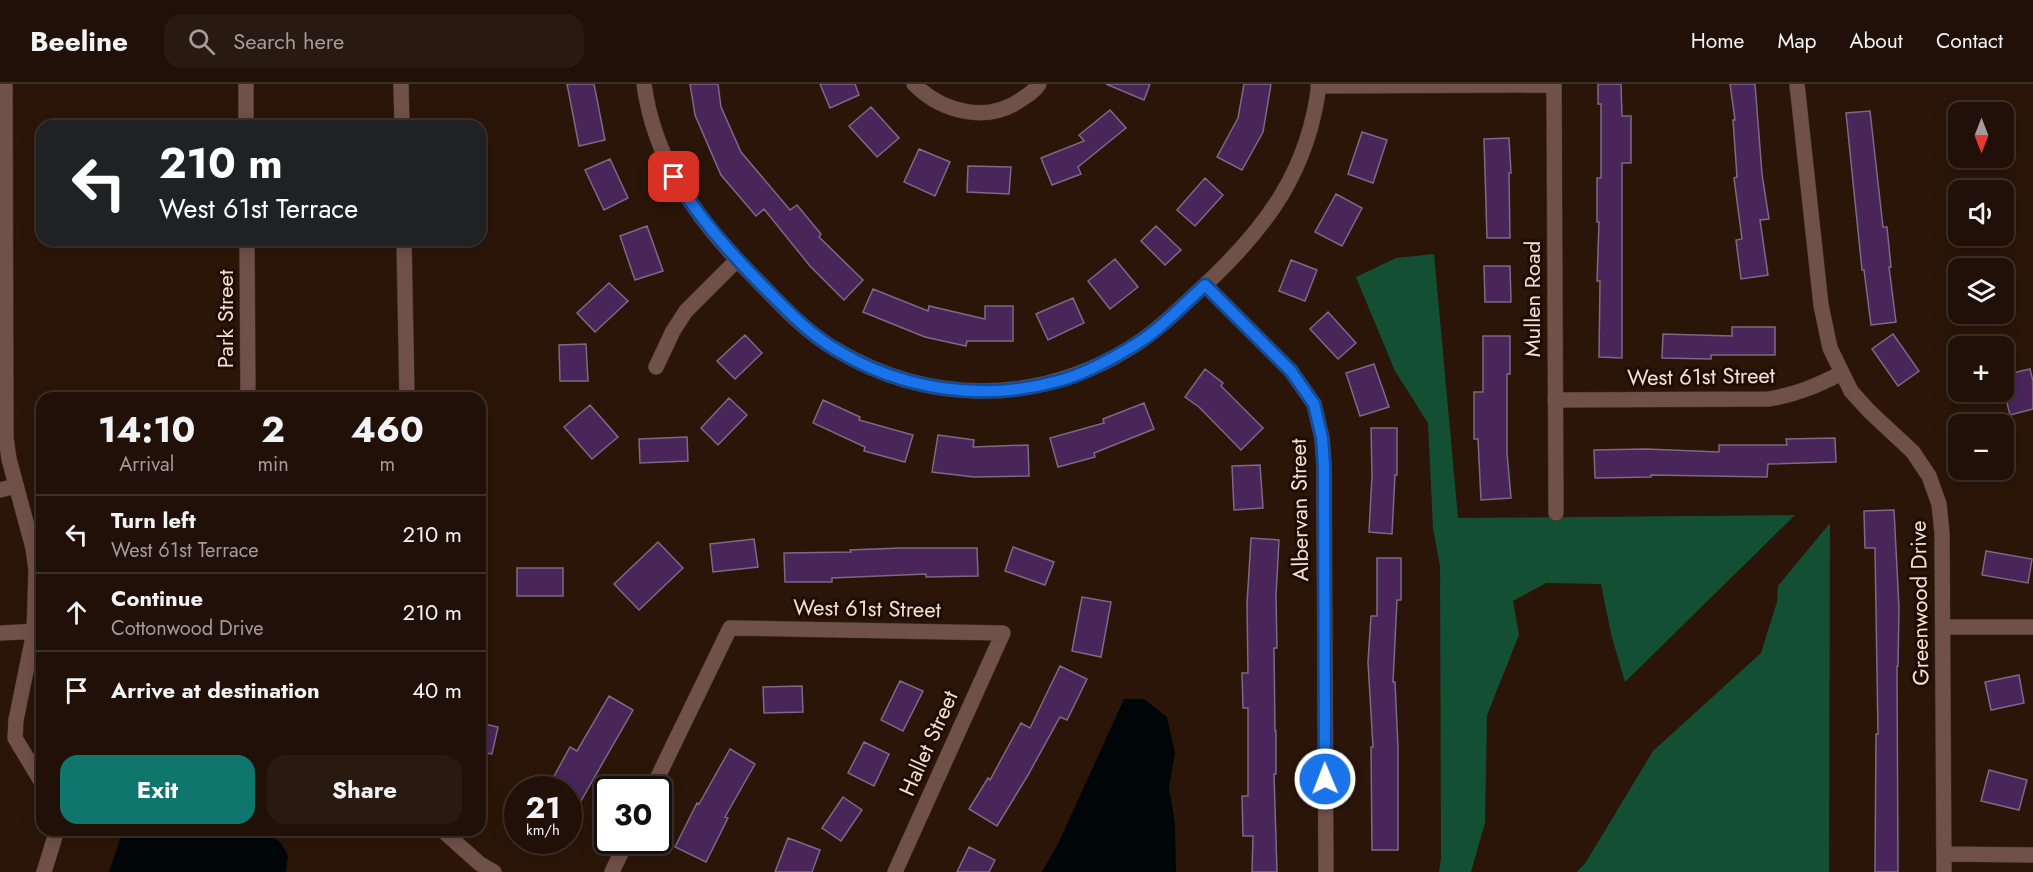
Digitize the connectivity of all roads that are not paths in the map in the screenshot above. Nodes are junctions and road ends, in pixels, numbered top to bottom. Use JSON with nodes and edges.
{"nodes":[{"id":1,"x":5,"y":84,"type":"edge"},
{"id":2,"x":246,"y":84,"type":"edge"},
{"id":3,"x":401,"y":84,"type":"edge"},
{"id":4,"x":644,"y":84,"type":"edge"},
{"id":5,"x":914,"y":84,"type":"edge"},
{"id":6,"x":1039,"y":84,"type":"edge"},
{"id":7,"x":1554,"y":84,"type":"edge"},
{"id":8,"x":1797,"y":84,"type":"edge"},
{"id":9,"x":1318,"y":85,"type":"edge"},
{"id":10,"x":246,"y":120,"type":"edge"},
{"id":11,"x":402,"y":120,"type":"edge"},
{"id":12,"x":247,"y":246,"type":"edge"},
{"id":13,"x":404,"y":246,"type":"edge"},
{"id":14,"x":737,"y":260,"type":"junction"},
{"id":15,"x":1205,"y":285,"type":"junction"},
{"id":16,"x":656,"y":368,"type":"dead end"},
{"id":17,"x":1842,"y":373,"type":"junction"},
{"id":18,"x":3,"y":377,"type":"edge"},
{"id":19,"x":248,"y":392,"type":"edge"},
{"id":20,"x":407,"y":392,"type":"edge"},
{"id":21,"x":1555,"y":400,"type":"junction"},
{"id":22,"x":16,"y":486,"type":"junction"},
{"id":23,"x":0,"y":490,"type":"edge"},
{"id":24,"x":1556,"y":513,"type":"dead end"},
{"id":25,"x":36,"y":570,"type":"edge"},
{"id":26,"x":1943,"y":627,"type":"junction"},
{"id":27,"x":2033,"y":627,"type":"edge"},
{"id":28,"x":36,"y":632,"type":"edge"},
{"id":29,"x":0,"y":633,"type":"edge"},
{"id":30,"x":1003,"y":633,"type":"joint"},
{"id":31,"x":36,"y":640,"type":"edge"},
{"id":32,"x":36,"y":773,"type":"edge"},
{"id":33,"x":658,"y":776,"type":"edge"},
{"id":34,"x":55,"y":836,"type":"edge"},
{"id":35,"x":449,"y":836,"type":"edge"},
{"id":36,"x":620,"y":854,"type":"edge"},
{"id":37,"x":1944,"y":855,"type":"junction"},
{"id":38,"x":2033,"y":855,"type":"edge"},
{"id":39,"x":44,"y":872,"type":"edge"},
{"id":40,"x":494,"y":872,"type":"edge"},
{"id":41,"x":612,"y":872,"type":"edge"},
{"id":42,"x":895,"y":872,"type":"edge"},
{"id":43,"x":1326,"y":872,"type":"edge"},
{"id":44,"x":1944,"y":872,"type":"edge"}],
"edges":[{"from":1,"to":18,"type":"street"},
{"from":2,"to":10,"type":"street"},
{"from":3,"to":11,"type":"street"},
{"from":4,"to":14,"type":"street"},
{"from":5,"to":6,"type":"street"},
{"from":7,"to":9,"type":"street"},
{"from":7,"to":21,"type":"street","name":"Mullen Road"},
{"from":8,"to":17,"type":"street","name":"Greenwood Drive"},
{"from":9,"to":15,"type":"street"},
{"from":12,"to":19,"type":"street","name":"Park Street"},
{"from":13,"to":20,"type":"street"},
{"from":14,"to":15,"type":"street"},
{"from":14,"to":16,"type":"street"},
{"from":15,"to":43,"type":"street","name":"Albervan Street"},
{"from":17,"to":21,"type":"street","name":"West 61st Street"},
{"from":17,"to":26,"type":"street","name":"Greenwood Drive"},
{"from":18,"to":22,"type":"street"},
{"from":21,"to":24,"type":"street","name":"Mullen Road"},
{"from":22,"to":23,"type":"street"},
{"from":22,"to":25,"type":"street"},
{"from":26,"to":27,"type":"street"},
{"from":26,"to":37,"type":"street","name":"Greenwood Drive"},
{"from":28,"to":29,"type":"street"},
{"from":30,"to":33,"type":"street","name":"West 61st Street"},
{"from":30,"to":42,"type":"street","name":"Hallet Street"},
{"from":31,"to":32,"type":"street"},
{"from":34,"to":39,"type":"street"},
{"from":35,"to":40,"type":"street"},
{"from":36,"to":41,"type":"street"},
{"from":37,"to":38,"type":"street"},
{"from":37,"to":44,"type":"street","name":"Greenwood Drive"}]}
